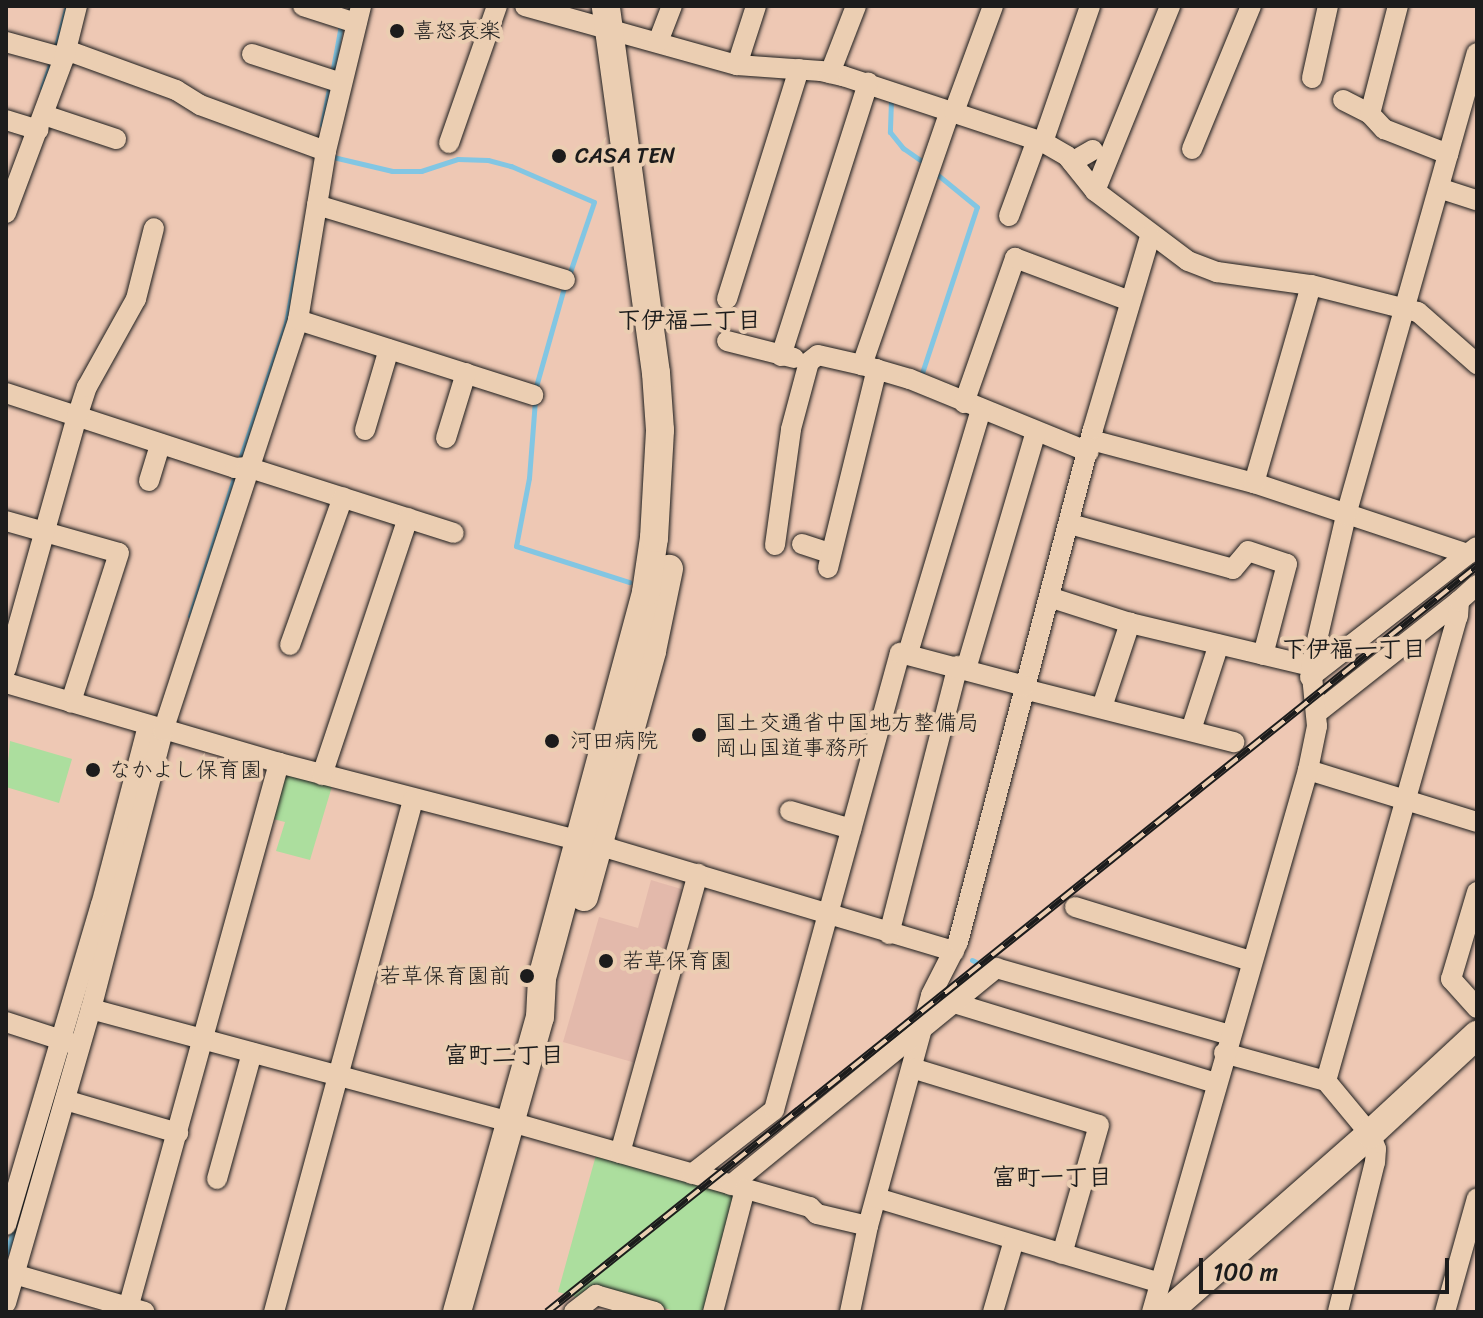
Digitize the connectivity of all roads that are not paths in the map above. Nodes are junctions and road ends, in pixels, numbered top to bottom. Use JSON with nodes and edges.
{"nodes":[{"id":1,"x":77,"y":6,"type":"edge"},
{"id":2,"x":303,"y":6,"type":"edge"},
{"id":3,"x":497,"y":6,"type":"edge"},
{"id":4,"x":525,"y":6,"type":"edge"},
{"id":5,"x":672,"y":6,"type":"edge"},
{"id":6,"x":756,"y":6,"type":"edge"},
{"id":7,"x":856,"y":6,"type":"edge"},
{"id":8,"x":993,"y":6,"type":"edge"},
{"id":9,"x":1090,"y":6,"type":"edge"},
{"id":10,"x":1170,"y":6,"type":"edge"},
{"id":11,"x":1251,"y":6,"type":"edge"},
{"id":12,"x":1328,"y":6,"type":"edge"},
{"id":13,"x":1398,"y":6,"type":"edge"},
{"id":14,"x":350,"y":17,"type":"edge"},
{"id":15,"x":618,"y":18,"type":"edge"},
{"id":16,"x":6,"y":42,"type":"edge"},
{"id":17,"x":658,"y":42,"type":"junction"},
{"id":18,"x":1477,"y":53,"type":"edge"},
{"id":19,"x":252,"y":54,"type":"dead end"},
{"id":20,"x":60,"y":55,"type":"junction"},
{"id":21,"x":737,"y":65,"type":"junction"},
{"id":22,"x":799,"y":69,"type":"junction"},
{"id":23,"x":830,"y":73,"type":"junction"},
{"id":24,"x":1312,"y":78,"type":"dead end"},
{"id":25,"x":334,"y":81,"type":"junction"},
{"id":26,"x":868,"y":83,"type":"junction"},
{"id":27,"x":1343,"y":100,"type":"dead end"},
{"id":28,"x":952,"y":112,"type":"junction"},
{"id":29,"x":1370,"y":114,"type":"junction"},
{"id":30,"x":6,"y":120,"type":"edge"},
{"id":31,"x":41,"y":122,"type":"junction"},
{"id":32,"x":116,"y":139,"type":"dead end"},
{"id":33,"x":1040,"y":141,"type":"junction"},
{"id":34,"x":449,"y":143,"type":"dead end"},
{"id":35,"x":321,"y":149,"type":"junction"},
{"id":36,"x":1192,"y":149,"type":"dead end"},
{"id":37,"x":1093,"y":150,"type":"dead end"},
{"id":38,"x":1448,"y":154,"type":"junction"},
{"id":39,"x":1072,"y":162,"type":"junction"},
{"id":40,"x":1439,"y":188,"type":"junction"},
{"id":41,"x":1095,"y":191,"type":"junction"},
{"id":42,"x":1477,"y":200,"type":"edge"},
{"id":43,"x":317,"y":205,"type":"junction"},
{"id":44,"x":6,"y":213,"type":"edge"},
{"id":45,"x":1009,"y":216,"type":"dead end"},
{"id":46,"x":154,"y":228,"type":"dead end"},
{"id":47,"x":1150,"y":236,"type":"junction"},
{"id":48,"x":565,"y":280,"type":"dead end"},
{"id":49,"x":1311,"y":285,"type":"junction"},
{"id":50,"x":727,"y":299,"type":"dead end"},
{"id":51,"x":1130,"y":301,"type":"junction"},
{"id":52,"x":1404,"y":308,"type":"junction"},
{"id":53,"x":298,"y":320,"type":"junction"},
{"id":54,"x":727,"y":341,"type":"dead end"},
{"id":55,"x":389,"y":349,"type":"junction"},
{"id":56,"x":781,"y":356,"type":"junction"},
{"id":57,"x":809,"y":362,"type":"junction"},
{"id":58,"x":1477,"y":364,"type":"edge"},
{"id":59,"x":870,"y":367,"type":"junction"},
{"id":60,"x":466,"y":373,"type":"junction"},
{"id":61,"x":6,"y":393,"type":"edge"},
{"id":62,"x":533,"y":395,"type":"dead end"},
{"id":63,"x":972,"y":406,"type":"junction"},
{"id":64,"x":77,"y":417,"type":"junction"},
{"id":65,"x":365,"y":430,"type":"dead end"},
{"id":66,"x":1036,"y":431,"type":"junction"},
{"id":67,"x":446,"y":438,"type":"dead end"},
{"id":68,"x":160,"y":444,"type":"junction"},
{"id":69,"x":1090,"y":446,"type":"junction"},
{"id":70,"x":242,"y":467,"type":"junction"},
{"id":71,"x":149,"y":481,"type":"dead end"},
{"id":72,"x":1254,"y":483,"type":"junction"},
{"id":73,"x":343,"y":497,"type":"junction"},
{"id":74,"x":1346,"y":515,"type":"junction"},
{"id":75,"x":408,"y":518,"type":"junction"},
{"id":76,"x":6,"y":521,"type":"edge"},
{"id":77,"x":1070,"y":524,"type":"junction"},
{"id":78,"x":45,"y":532,"type":"junction"},
{"id":79,"x":454,"y":533,"type":"dead end"},
{"id":80,"x":802,"y":544,"type":"dead end"},
{"id":81,"x":775,"y":545,"type":"dead end"},
{"id":82,"x":1475,"y":548,"type":"edge"},
{"id":83,"x":1477,"y":585,"type":"edge"},
{"id":84,"x":1049,"y":597,"type":"junction"},
{"id":85,"x":1459,"y":601,"type":"junction"},
{"id":86,"x":1130,"y":623,"type":"junction"},
{"id":87,"x":1219,"y":644,"type":"junction"},
{"id":88,"x":290,"y":645,"type":"dead end"},
{"id":89,"x":908,"y":653,"type":"junction"},
{"id":90,"x":1263,"y":655,"type":"junction"},
{"id":91,"x":962,"y":667,"type":"junction"},
{"id":92,"x":6,"y":669,"type":"edge"},
{"id":93,"x":1310,"y":672,"type":"junction"},
{"id":94,"x":6,"y":683,"type":"edge"},
{"id":95,"x":1024,"y":687,"type":"junction"},
{"id":96,"x":71,"y":702,"type":"junction"},
{"id":97,"x":1102,"y":707,"type":"junction"},
{"id":98,"x":1317,"y":713,"type":"junction"},
{"id":99,"x":155,"y":729,"type":"junction"},
{"id":100,"x":1191,"y":730,"type":"junction"},
{"id":101,"x":1234,"y":742,"type":"dead end"},
{"id":102,"x":279,"y":763,"type":"junction"},
{"id":103,"x":1308,"y":770,"type":"junction"},
{"id":104,"x":322,"y":775,"type":"junction"},
{"id":105,"x":413,"y":800,"type":"junction"},
{"id":106,"x":1405,"y":800,"type":"junction"},
{"id":107,"x":790,"y":811,"type":"dead end"},
{"id":108,"x":1477,"y":822,"type":"edge"},
{"id":109,"x":851,"y":829,"type":"junction"},
{"id":110,"x":589,"y":844,"type":"junction"},
{"id":111,"x":698,"y":874,"type":"junction"},
{"id":112,"x":1477,"y":892,"type":"edge"},
{"id":113,"x":1075,"y":907,"type":"dead end"},
{"id":114,"x":827,"y":916,"type":"junction"},
{"id":115,"x":889,"y":934,"type":"junction"},
{"id":116,"x":954,"y":951,"type":"junction"},
{"id":117,"x":1251,"y":961,"type":"junction"},
{"id":118,"x":954,"y":1003,"type":"junction"},
{"id":119,"x":1477,"y":1008,"type":"edge"},
{"id":120,"x":91,"y":1009,"type":"junction"},
{"id":121,"x":6,"y":1022,"type":"edge"},
{"id":122,"x":924,"y":1028,"type":"junction"},
{"id":123,"x":1477,"y":1035,"type":"edge"},
{"id":124,"x":204,"y":1040,"type":"junction"},
{"id":125,"x":70,"y":1043,"type":"junction"},
{"id":126,"x":1227,"y":1044,"type":"junction"},
{"id":127,"x":252,"y":1053,"type":"junction"},
{"id":128,"x":912,"y":1068,"type":"junction"},
{"id":129,"x":338,"y":1076,"type":"junction"},
{"id":130,"x":1326,"y":1081,"type":"junction"},
{"id":131,"x":1216,"y":1083,"type":"junction"},
{"id":132,"x":65,"y":1100,"type":"junction"},
{"id":133,"x":511,"y":1122,"type":"junction"},
{"id":134,"x":178,"y":1133,"type":"junction"},
{"id":135,"x":1370,"y":1134,"type":"junction"},
{"id":136,"x":620,"y":1153,"type":"junction"},
{"id":137,"x":692,"y":1174,"type":"junction"},
{"id":138,"x":217,"y":1179,"type":"dead end"},
{"id":139,"x":738,"y":1187,"type":"junction"},
{"id":140,"x":877,"y":1198,"type":"junction"},
{"id":141,"x":1477,"y":1198,"type":"edge"},
{"id":142,"x":6,"y":1225,"type":"edge"},
{"id":143,"x":868,"y":1226,"type":"junction"},
{"id":144,"x":1014,"y":1240,"type":"junction"},
{"id":145,"x":1062,"y":1254,"type":"junction"},
{"id":146,"x":11,"y":1277,"type":"edge"},
{"id":147,"x":1160,"y":1283,"type":"junction"},
{"id":148,"x":6,"y":1303,"type":"edge"},
{"id":149,"x":583,"y":1308,"type":"edge"},
{"id":150,"x":1164,"y":1309,"type":"edge"},
{"id":151,"x":134,"y":1311,"type":"edge"},
{"id":152,"x":274,"y":1312,"type":"edge"},
{"id":153,"x":457,"y":1312,"type":"edge"},
{"id":154,"x":655,"y":1312,"type":"edge"},
{"id":155,"x":713,"y":1312,"type":"edge"},
{"id":156,"x":850,"y":1312,"type":"edge"},
{"id":157,"x":993,"y":1312,"type":"edge"},
{"id":158,"x":1338,"y":1312,"type":"edge"},
{"id":159,"x":1445,"y":1312,"type":"edge"}],
"edges":[{"from":1,"to":20,"type":"street"},
{"from":2,"to":14,"type":"street"},
{"from":3,"to":34,"type":"street"},
{"from":4,"to":15,"type":"street"},
{"from":5,"to":17,"type":"street"},
{"from":6,"to":21,"type":"street"},
{"from":7,"to":23,"type":"street"},
{"from":8,"to":28,"type":"street"},
{"from":9,"to":33,"type":"street"},
{"from":10,"to":41,"type":"street"},
{"from":11,"to":36,"type":"street"},
{"from":12,"to":24,"type":"street"},
{"from":13,"to":29,"type":"street"},
{"from":14,"to":25,"type":"street"},
{"from":15,"to":17,"type":"street"},
{"from":15,"to":110,"type":"street"},
{"from":16,"to":20,"type":"street"},
{"from":17,"to":21,"type":"street"},
{"from":18,"to":38,"type":"street"},
{"from":19,"to":25,"type":"street"},
{"from":20,"to":31,"type":"street"},
{"from":20,"to":35,"type":"street"},
{"from":21,"to":22,"type":"street"},
{"from":22,"to":23,"type":"street"},
{"from":22,"to":50,"type":"street"},
{"from":23,"to":26,"type":"street"},
{"from":25,"to":35,"type":"street"},
{"from":26,"to":28,"type":"street"},
{"from":26,"to":56,"type":"street"},
{"from":27,"to":29,"type":"street"},
{"from":28,"to":33,"type":"street"},
{"from":28,"to":59,"type":"street"},
{"from":29,"to":38,"type":"street"},
{"from":30,"to":31,"type":"street"},
{"from":31,"to":32,"type":"street"},
{"from":31,"to":44,"type":"street"},
{"from":33,"to":39,"type":"street"},
{"from":33,"to":45,"type":"street"},
{"from":35,"to":43,"type":"street"},
{"from":37,"to":39,"type":"street"},
{"from":38,"to":40,"type":"street"},
{"from":39,"to":41,"type":"street"},
{"from":40,"to":42,"type":"street"},
{"from":40,"to":52,"type":"street"},
{"from":41,"to":47,"type":"street"},
{"from":43,"to":48,"type":"street"},
{"from":43,"to":53,"type":"street"},
{"from":46,"to":64,"type":"street"},
{"from":47,"to":49,"type":"street"},
{"from":47,"to":51,"type":"street"},
{"from":49,"to":52,"type":"street"},
{"from":49,"to":72,"type":"street"},
{"from":51,"to":63,"type":"street"},
{"from":51,"to":69,"type":"street"},
{"from":52,"to":58,"type":"street"},
{"from":52,"to":74,"type":"street"},
{"from":53,"to":55,"type":"street"},
{"from":53,"to":70,"type":"street"},
{"from":54,"to":56,"type":"street"},
{"from":55,"to":60,"type":"street"},
{"from":55,"to":65,"type":"street"},
{"from":56,"to":57,"type":"street"},
{"from":57,"to":59,"type":"street"},
{"from":57,"to":81,"type":"street"},
{"from":59,"to":63,"type":"street"},
{"from":59,"to":80,"type":"street"},
{"from":60,"to":62,"type":"street"},
{"from":60,"to":67,"type":"street"},
{"from":61,"to":64,"type":"street"},
{"from":63,"to":66,"type":"street"},
{"from":63,"to":89,"type":"street"},
{"from":64,"to":68,"type":"street"},
{"from":64,"to":78,"type":"street"},
{"from":66,"to":69,"type":"street"},
{"from":66,"to":91,"type":"street"},
{"from":68,"to":70,"type":"street"},
{"from":68,"to":71,"type":"street"},
{"from":69,"to":72,"type":"street"},
{"from":69,"to":77,"type":"street"},
{"from":70,"to":73,"type":"street"},
{"from":70,"to":99,"type":"street"},
{"from":72,"to":74,"type":"street"},
{"from":73,"to":75,"type":"street"},
{"from":73,"to":88,"type":"street"},
{"from":74,"to":82,"type":"street"},
{"from":74,"to":93,"type":"street"},
{"from":75,"to":79,"type":"street"},
{"from":75,"to":104,"type":"street"},
{"from":76,"to":78,"type":"street"},
{"from":77,"to":84,"type":"street"},
{"from":77,"to":90,"type":"street"},
{"from":78,"to":92,"type":"street"},
{"from":78,"to":96,"type":"street"},
{"from":82,"to":93,"type":"street"},
{"from":83,"to":85,"type":"street"},
{"from":84,"to":86,"type":"street"},
{"from":84,"to":95,"type":"street"},
{"from":85,"to":98,"type":"street"},
{"from":85,"to":106,"type":"street"},
{"from":86,"to":87,"type":"street"},
{"from":86,"to":97,"type":"street"},
{"from":87,"to":90,"type":"street"},
{"from":87,"to":100,"type":"street"},
{"from":89,"to":91,"type":"street"},
{"from":89,"to":109,"type":"street"},
{"from":90,"to":93,"type":"street"},
{"from":91,"to":95,"type":"street"},
{"from":91,"to":115,"type":"street"},
{"from":93,"to":98,"type":"street"},
{"from":94,"to":96,"type":"street"},
{"from":95,"to":97,"type":"street"},
{"from":95,"to":116,"type":"street"},
{"from":96,"to":99,"type":"street"},
{"from":97,"to":100,"type":"street"},
{"from":98,"to":103,"type":"street"},
{"from":99,"to":102,"type":"street"},
{"from":99,"to":120,"type":"street"},
{"from":99,"to":125,"type":"street"},
{"from":100,"to":101,"type":"street"},
{"from":102,"to":104,"type":"street"},
{"from":102,"to":124,"type":"street"},
{"from":103,"to":106,"type":"street"},
{"from":103,"to":117,"type":"street"},
{"from":104,"to":105,"type":"street"},
{"from":105,"to":110,"type":"street"},
{"from":105,"to":129,"type":"street"},
{"from":106,"to":108,"type":"street"},
{"from":106,"to":130,"type":"street"},
{"from":107,"to":109,"type":"street"},
{"from":109,"to":114,"type":"street"},
{"from":110,"to":111,"type":"street"},
{"from":110,"to":133,"type":"street"},
{"from":111,"to":114,"type":"street"},
{"from":111,"to":136,"type":"street"},
{"from":112,"to":119,"type":"street"},
{"from":113,"to":117,"type":"street"},
{"from":114,"to":115,"type":"street"},
{"from":114,"to":137,"type":"street"},
{"from":115,"to":116,"type":"street"},
{"from":116,"to":122,"type":"street"},
{"from":117,"to":126,"type":"street"},
{"from":118,"to":122,"type":"street"},
{"from":118,"to":126,"type":"street"},
{"from":118,"to":131,"type":"street"},
{"from":120,"to":124,"type":"street"},
{"from":120,"to":125,"type":"street"},
{"from":121,"to":125,"type":"street"},
{"from":122,"to":128,"type":"street"},
{"from":122,"to":139,"type":"street"},
{"from":123,"to":135,"type":"street"},
{"from":124,"to":127,"type":"street"},
{"from":124,"to":134,"type":"street"},
{"from":125,"to":132,"type":"street"},
{"from":125,"to":142,"type":"street"},
{"from":126,"to":130,"type":"street"},
{"from":126,"to":131,"type":"street"},
{"from":127,"to":129,"type":"street"},
{"from":127,"to":138,"type":"street"},
{"from":128,"to":140,"type":"street"},
{"from":128,"to":145,"type":"street"},
{"from":129,"to":133,"type":"street"},
{"from":129,"to":152,"type":"street"},
{"from":130,"to":135,"type":"street"},
{"from":131,"to":147,"type":"street"},
{"from":132,"to":134,"type":"street"},
{"from":132,"to":146,"type":"street"},
{"from":133,"to":136,"type":"street"},
{"from":133,"to":153,"type":"street"},
{"from":134,"to":151,"type":"street"},
{"from":135,"to":150,"type":"street"},
{"from":135,"to":158,"type":"street"},
{"from":136,"to":137,"type":"street"},
{"from":137,"to":139,"type":"street"},
{"from":139,"to":143,"type":"street"},
{"from":139,"to":155,"type":"street"},
{"from":140,"to":143,"type":"street"},
{"from":140,"to":144,"type":"street"},
{"from":141,"to":159,"type":"street"},
{"from":143,"to":156,"type":"street"},
{"from":144,"to":145,"type":"street"},
{"from":144,"to":157,"type":"street"},
{"from":145,"to":147,"type":"street"},
{"from":146,"to":148,"type":"street"},
{"from":146,"to":151,"type":"street"},
{"from":147,"to":150,"type":"street"},
{"from":149,"to":154,"type":"street"}]}
